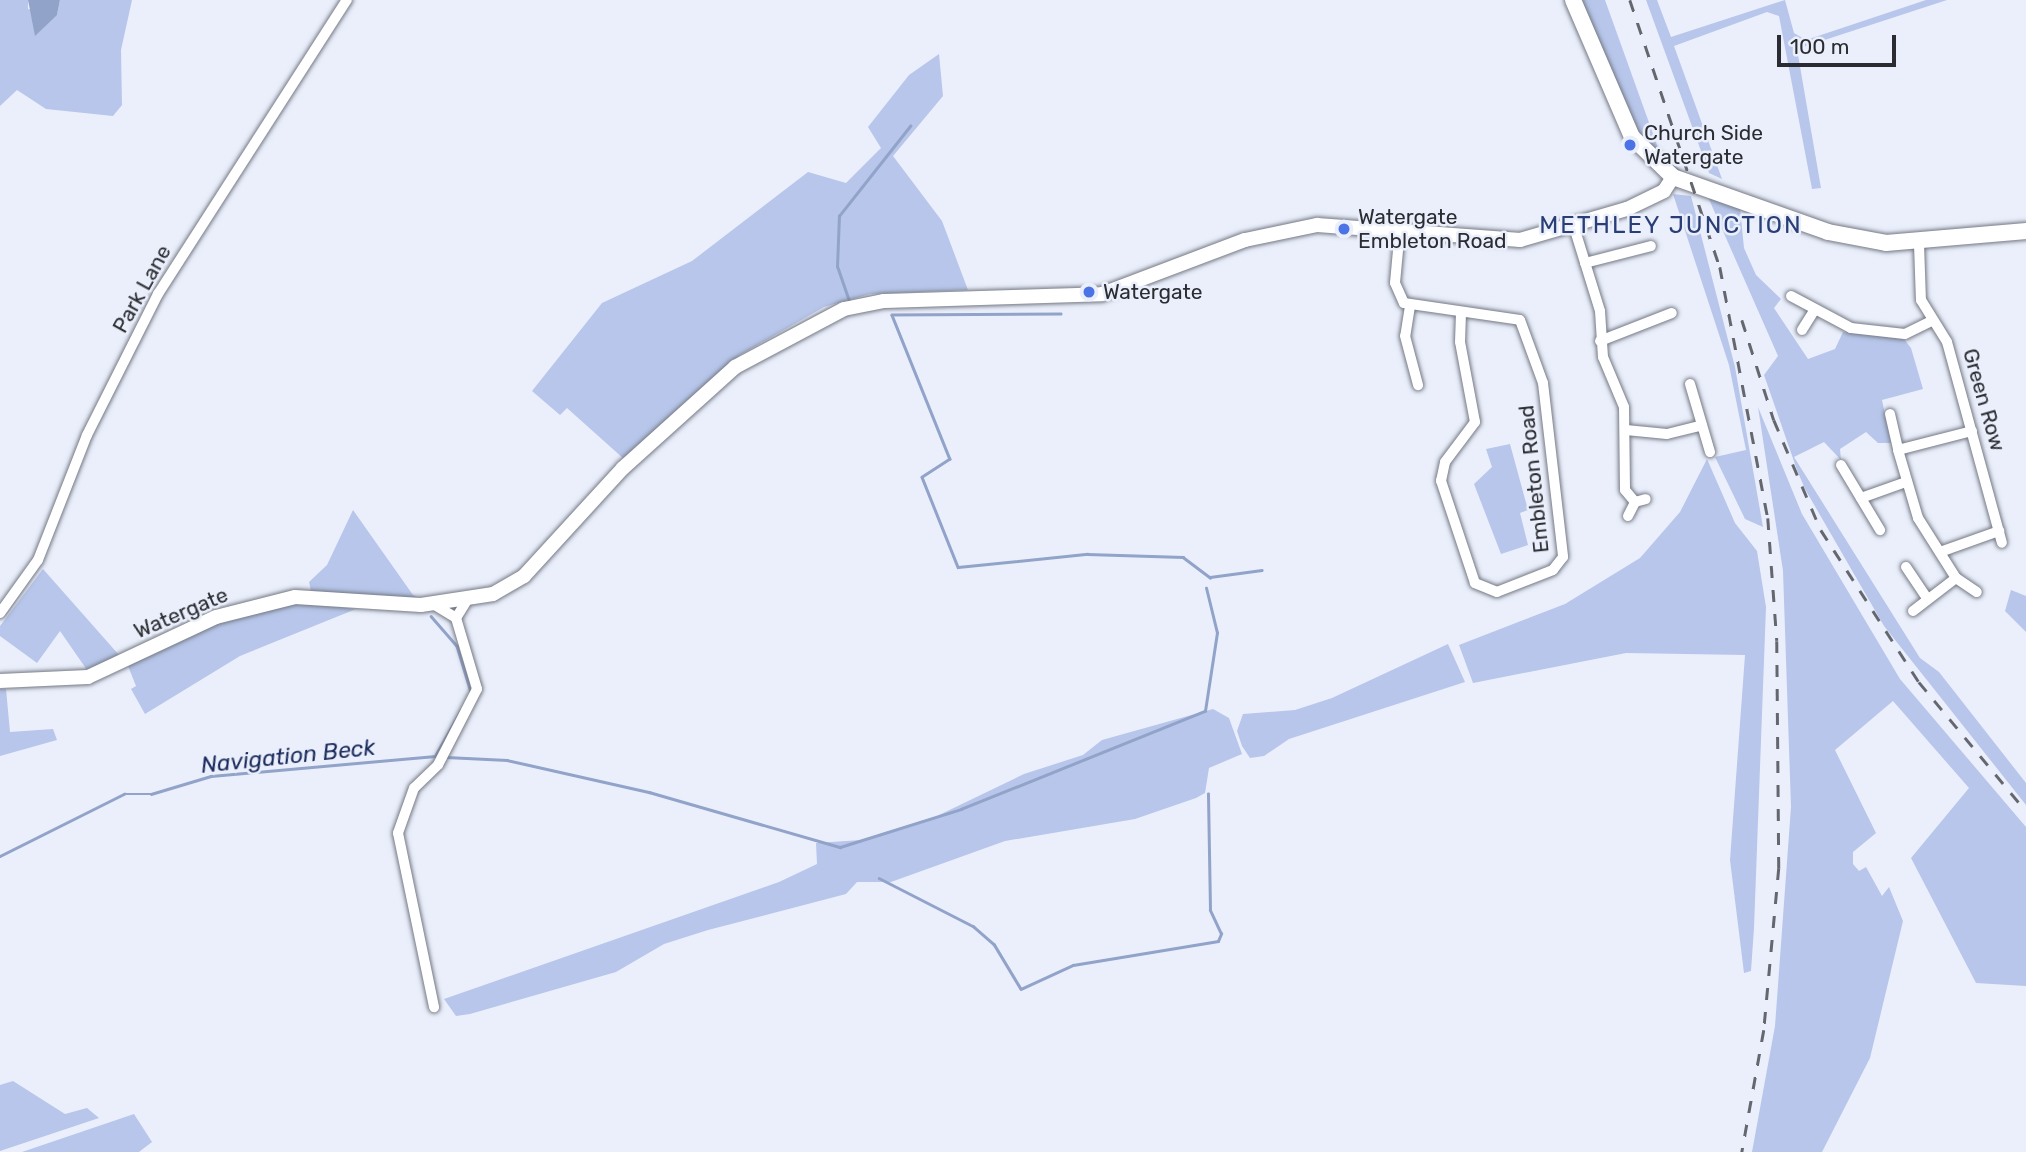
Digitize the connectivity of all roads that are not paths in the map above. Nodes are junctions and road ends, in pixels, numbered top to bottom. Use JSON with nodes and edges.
{"nodes":[{"id":1,"x":347,"y":0,"type":"edge"},
{"id":2,"x":1573,"y":0,"type":"edge"},
{"id":3,"x":1673,"y":177,"type":"junction"},
{"id":4,"x":1574,"y":227,"type":"junction"},
{"id":5,"x":1400,"y":229,"type":"junction"},
{"id":6,"x":2026,"y":231,"type":"edge"},
{"id":7,"x":1919,"y":244,"type":"junction"},
{"id":8,"x":1651,"y":246,"type":"dead end"},
{"id":9,"x":1585,"y":263,"type":"junction"},
{"id":10,"x":1791,"y":296,"type":"dead end"},
{"id":11,"x":1410,"y":306,"type":"junction"},
{"id":12,"x":1814,"y":311,"type":"junction"},
{"id":13,"x":1461,"y":312,"type":"junction"},
{"id":14,"x":1672,"y":313,"type":"dead end"},
{"id":15,"x":1933,"y":321,"type":"junction"},
{"id":16,"x":1802,"y":330,"type":"dead end"},
{"id":17,"x":1600,"y":341,"type":"junction"},
{"id":18,"x":1690,"y":384,"type":"dead end"},
{"id":19,"x":1418,"y":385,"type":"dead end"},
{"id":20,"x":1889,"y":414,"type":"dead end"},
{"id":21,"x":1702,"y":425,"type":"junction"},
{"id":22,"x":1626,"y":430,"type":"junction"},
{"id":23,"x":1972,"y":431,"type":"junction"},
{"id":24,"x":1898,"y":450,"type":"junction"},
{"id":25,"x":1710,"y":452,"type":"dead end"},
{"id":26,"x":1841,"y":466,"type":"dead end"},
{"id":27,"x":1906,"y":482,"type":"junction"},
{"id":28,"x":1861,"y":498,"type":"junction"},
{"id":29,"x":1646,"y":499,"type":"dead end"},
{"id":30,"x":1635,"y":502,"type":"junction"},
{"id":31,"x":1628,"y":516,"type":"dead end"},
{"id":32,"x":1880,"y":530,"type":"dead end"},
{"id":33,"x":1999,"y":531,"type":"junction"},
{"id":34,"x":2002,"y":543,"type":"dead end"},
{"id":35,"x":1940,"y":552,"type":"junction"},
{"id":36,"x":1906,"y":567,"type":"dead end"},
{"id":37,"x":1956,"y":578,"type":"junction"},
{"id":38,"x":1977,"y":592,"type":"dead end"},
{"id":39,"x":1927,"y":598,"type":"junction"},
{"id":40,"x":466,"y":602,"type":"junction"},
{"id":41,"x":433,"y":604,"type":"junction"},
{"id":42,"x":1913,"y":611,"type":"dead end"},
{"id":43,"x":0,"y":613,"type":"edge"},
{"id":44,"x":456,"y":618,"type":"junction"},
{"id":45,"x":0,"y":681,"type":"edge"},
{"id":46,"x":434,"y":1007,"type":"dead end"}],
"edges":[{"from":1,"to":43,"type":"street","name":"Park Lane"},
{"from":2,"to":3,"type":"main road"},
{"from":3,"to":4,"type":"main road"},
{"from":3,"to":7,"type":"main road"},
{"from":4,"to":5,"type":"main road"},
{"from":4,"to":9,"type":"street"},
{"from":5,"to":11,"type":"street"},
{"from":5,"to":40,"type":"main road"},
{"from":6,"to":7,"type":"main road"},
{"from":7,"to":15,"type":"street","name":"Green Row"},
{"from":8,"to":9,"type":"street"},
{"from":9,"to":17,"type":"street"},
{"from":10,"to":12,"type":"street"},
{"from":11,"to":13,"type":"street","name":"Embleton Road"},
{"from":11,"to":19,"type":"street"},
{"from":12,"to":15,"type":"street"},
{"from":12,"to":16,"type":"street"},
{"from":13,"to":13,"type":"street","name":"Embleton Road"},
{"from":14,"to":17,"type":"street"},
{"from":15,"to":23,"type":"street","name":"Green Row"},
{"from":17,"to":22,"type":"street"},
{"from":18,"to":21,"type":"street"},
{"from":20,"to":24,"type":"street"},
{"from":21,"to":22,"type":"street"},
{"from":21,"to":25,"type":"street"},
{"from":22,"to":30,"type":"street"},
{"from":23,"to":24,"type":"street"},
{"from":23,"to":33,"type":"street","name":"Green Row"},
{"from":24,"to":27,"type":"street"},
{"from":26,"to":28,"type":"street"},
{"from":27,"to":28,"type":"street"},
{"from":27,"to":35,"type":"street"},
{"from":28,"to":32,"type":"street"},
{"from":29,"to":30,"type":"street"},
{"from":30,"to":31,"type":"street"},
{"from":33,"to":34,"type":"street","name":"Green Row"},
{"from":33,"to":35,"type":"street"},
{"from":35,"to":37,"type":"street"},
{"from":36,"to":39,"type":"street"},
{"from":37,"to":38,"type":"street"},
{"from":37,"to":39,"type":"street"},
{"from":39,"to":42,"type":"street"},
{"from":40,"to":41,"type":"main road","name":"Watergate"},
{"from":40,"to":44,"type":"street"},
{"from":41,"to":44,"type":"street"},
{"from":41,"to":45,"type":"main road","name":"Watergate"},
{"from":44,"to":46,"type":"street"}]}
